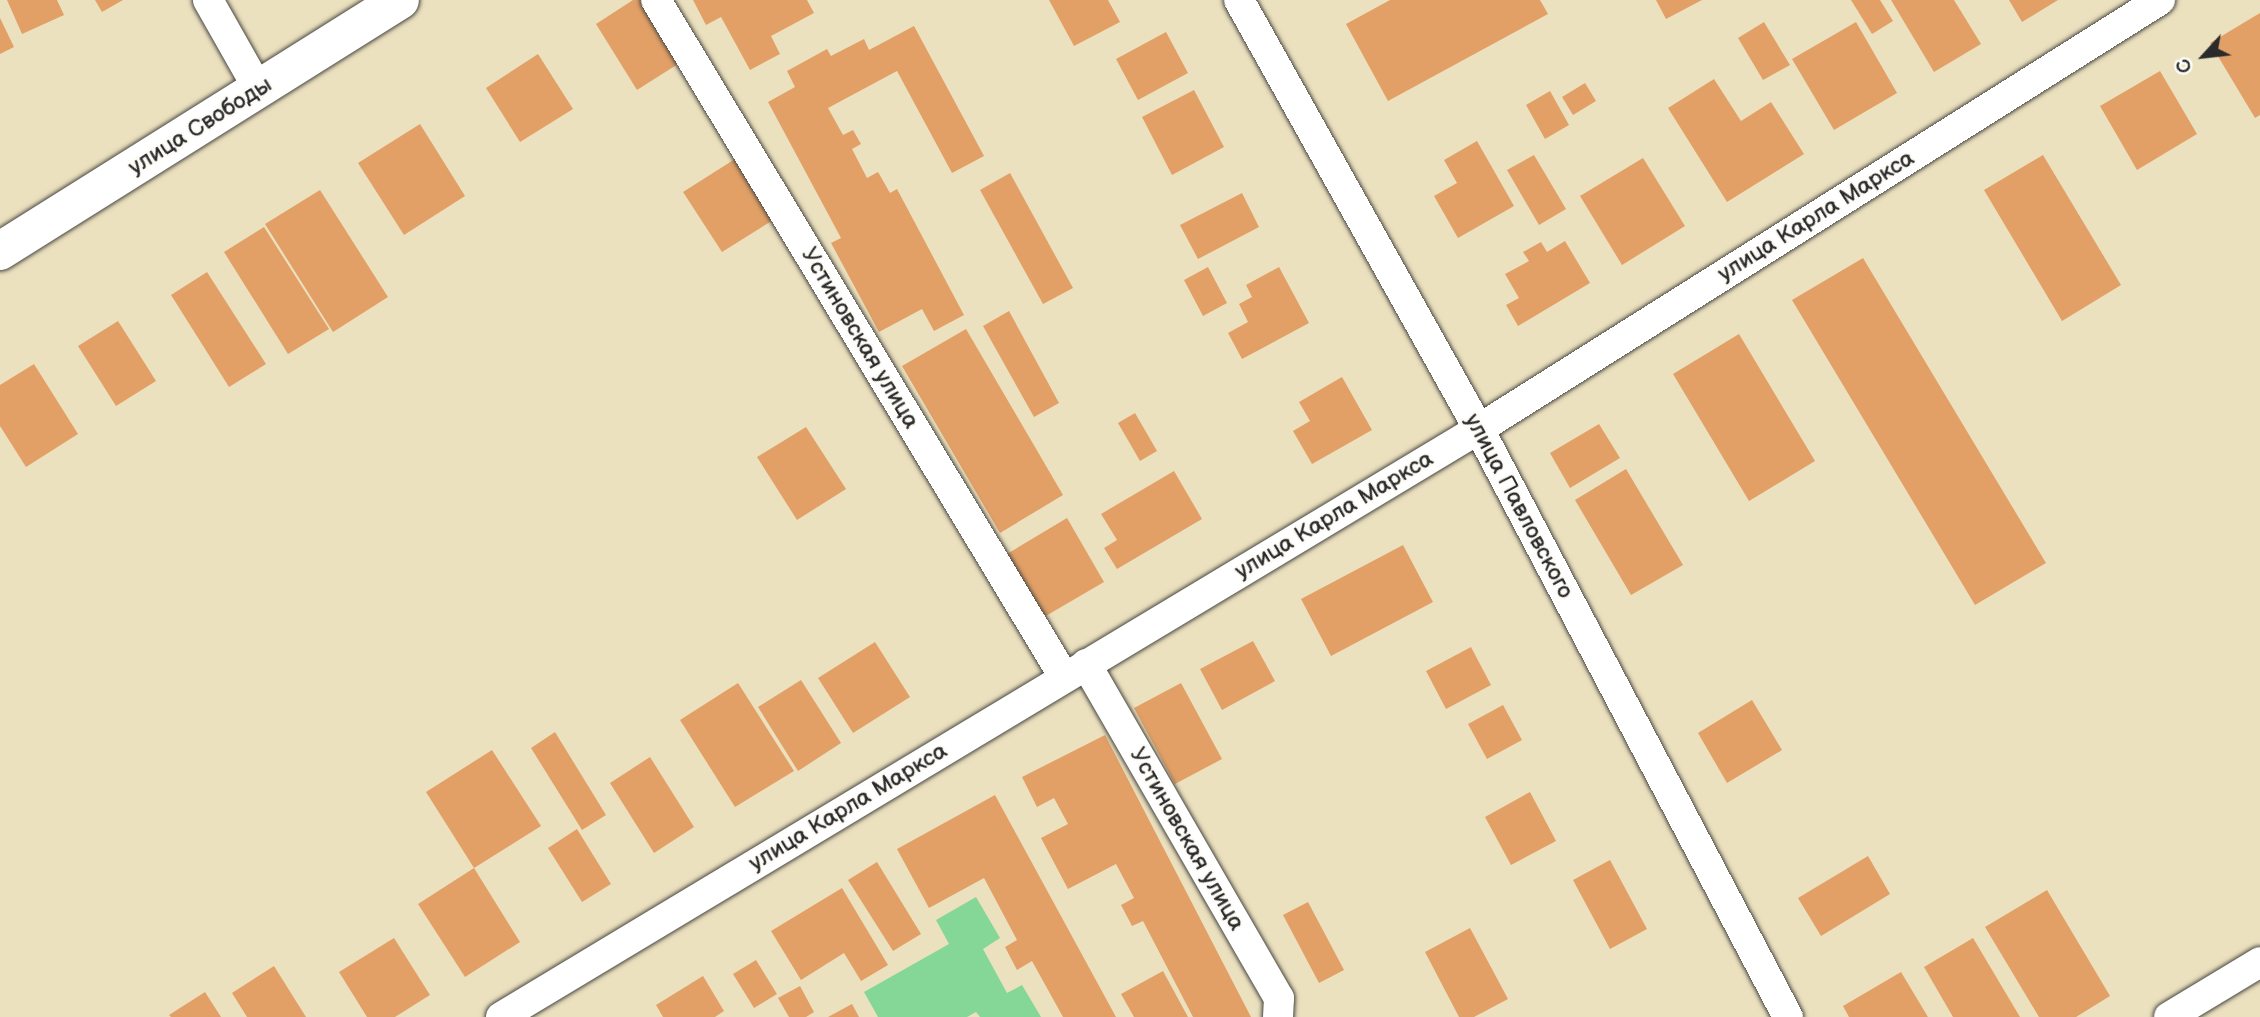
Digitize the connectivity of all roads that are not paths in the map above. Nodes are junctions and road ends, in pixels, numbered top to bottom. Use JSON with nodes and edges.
{"nodes":[{"id":1,"x":208,"y":0,"type":"edge"},
{"id":2,"x":400,"y":0,"type":"edge"},
{"id":3,"x":656,"y":0,"type":"edge"},
{"id":4,"x":1239,"y":0,"type":"edge"},
{"id":5,"x":2160,"y":0,"type":"edge"},
{"id":6,"x":259,"y":90,"type":"junction"},
{"id":7,"x":0,"y":251,"type":"edge"},
{"id":8,"x":1479,"y":429,"type":"junction"},
{"id":9,"x":1075,"y":670,"type":"junction"},
{"id":10,"x":2260,"y":962,"type":"edge"},
{"id":11,"x":501,"y":1017,"type":"edge"},
{"id":12,"x":1278,"y":1017,"type":"edge"},
{"id":13,"x":1788,"y":1017,"type":"edge"},
{"id":14,"x":2169,"y":1017,"type":"edge"}],
"edges":[{"from":1,"to":6,"type":"street"},
{"from":2,"to":6,"type":"main road","name":"улица Свободы"},
{"from":3,"to":9,"type":"street","name":"Устиновская улица"},
{"from":4,"to":8,"type":"street","name":"улица Павловского"},
{"from":5,"to":8,"type":"street","name":"улица Карла Маркса"},
{"from":6,"to":7,"type":"main road","name":"улица Свободы"},
{"from":8,"to":9,"type":"street","name":"улица Карла Маркса"},
{"from":8,"to":13,"type":"street","name":"улица Павловского"},
{"from":9,"to":11,"type":"street","name":"улица Карла Маркса"},
{"from":9,"to":12,"type":"street","name":"Устиновская улица"},
{"from":10,"to":14,"type":"street"}]}
